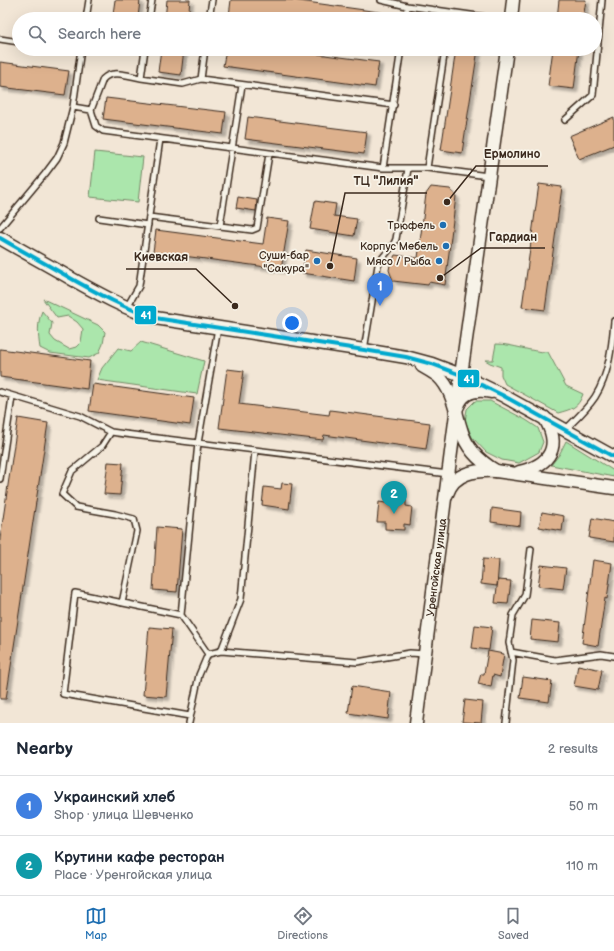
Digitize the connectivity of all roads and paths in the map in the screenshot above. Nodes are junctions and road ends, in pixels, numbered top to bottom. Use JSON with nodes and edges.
{"nodes":[{"id":1,"x":89,"y":0,"type":"edge"},
{"id":2,"x":152,"y":0,"type":"edge"},
{"id":3,"x":212,"y":0,"type":"edge"},
{"id":4,"x":381,"y":0,"type":"edge"},
{"id":5,"x":513,"y":0,"type":"edge"},
{"id":6,"x":602,"y":0,"type":"edge"},
{"id":7,"x":407,"y":6,"type":"junction"},
{"id":8,"x":87,"y":12,"type":"edge"},
{"id":9,"x":150,"y":12,"type":"edge"},
{"id":10,"x":210,"y":12,"type":"edge"},
{"id":11,"x":407,"y":12,"type":"edge"},
{"id":12,"x":444,"y":12,"type":"edge"},
{"id":13,"x":512,"y":12,"type":"edge"},
{"id":14,"x":601,"y":12,"type":"edge"},
{"id":15,"x":0,"y":39,"type":"edge"},
{"id":16,"x":12,"y":41,"type":"edge"},
{"id":17,"x":80,"y":56,"type":"edge"},
{"id":18,"x":144,"y":56,"type":"edge"},
{"id":19,"x":204,"y":56,"type":"edge"},
{"id":20,"x":400,"y":56,"type":"edge"},
{"id":21,"x":444,"y":56,"type":"edge"},
{"id":22,"x":506,"y":56,"type":"edge"},
{"id":23,"x":597,"y":56,"type":"edge"},
{"id":24,"x":141,"y":78,"type":"junction"},
{"id":25,"x":200,"y":79,"type":"junction"},
{"id":26,"x":242,"y":85,"type":"junction"},
{"id":27,"x":394,"y":105,"type":"junction"},
{"id":28,"x":73,"y":107,"type":"junction"},
{"id":29,"x":91,"y":110,"type":"junction"},
{"id":30,"x":565,"y":120,"type":"dead end"},
{"id":31,"x":160,"y":139,"type":"junction"},
{"id":32,"x":232,"y":149,"type":"junction"},
{"id":33,"x":269,"y":154,"type":"junction"},
{"id":34,"x":383,"y":168,"type":"junction"},
{"id":35,"x":427,"y":168,"type":"junction"},
{"id":36,"x":408,"y":169,"type":"junction"},
{"id":37,"x":488,"y":176,"type":"junction"},
{"id":38,"x":149,"y":216,"type":"junction"},
{"id":39,"x":99,"y":218,"type":"dead end"},
{"id":40,"x":148,"y":225,"type":"junction"},
{"id":41,"x":220,"y":226,"type":"junction"},
{"id":42,"x":0,"y":228,"type":"edge"},
{"id":43,"x":0,"y":238,"type":"edge"},
{"id":44,"x":127,"y":308,"type":"junction"},
{"id":45,"x":614,"y":321,"type":"edge"},
{"id":46,"x":218,"y":328,"type":"junction"},
{"id":47,"x":364,"y":350,"type":"junction"},
{"id":48,"x":406,"y":357,"type":"junction"},
{"id":49,"x":461,"y":374,"type":"junction"},
{"id":50,"x":0,"y":392,"type":"edge"},
{"id":51,"x":502,"y":395,"type":"junction"},
{"id":52,"x":12,"y":396,"type":"junction"},
{"id":53,"x":456,"y":411,"type":"junction"},
{"id":54,"x":544,"y":417,"type":"junction"},
{"id":55,"x":566,"y":429,"type":"junction"},
{"id":56,"x":111,"y":432,"type":"junction"},
{"id":57,"x":198,"y":443,"type":"junction"},
{"id":58,"x":255,"y":450,"type":"junction"},
{"id":59,"x":614,"y":457,"type":"edge"},
{"id":60,"x":501,"y":471,"type":"junction"},
{"id":61,"x":448,"y":474,"type":"junction"},
{"id":62,"x":0,"y":479,"type":"edge"},
{"id":63,"x":614,"y":488,"type":"edge"},
{"id":64,"x":444,"y":505,"type":"junction"},
{"id":65,"x":531,"y":549,"type":"dead end"},
{"id":66,"x":122,"y":603,"type":"junction"},
{"id":67,"x":182,"y":615,"type":"junction"},
{"id":68,"x":222,"y":651,"type":"junction"},
{"id":69,"x":511,"y":652,"type":"junction"},
{"id":70,"x":208,"y":654,"type":"junction"},
{"id":71,"x":424,"y":654,"type":"junction"},
{"id":72,"x":614,"y":656,"type":"edge"},
{"id":73,"x":190,"y":716,"type":"junction"},
{"id":74,"x":189,"y":723,"type":"edge"},
{"id":75,"x":416,"y":723,"type":"edge"},
{"id":76,"x":506,"y":723,"type":"edge"}],
"edges":[{"from":1,"to":8,"type":"lane"},
{"from":2,"to":9,"type":"lane"},
{"from":3,"to":10,"type":"lane"},
{"from":4,"to":7,"type":"lane"},
{"from":5,"to":13,"type":"street"},
{"from":6,"to":14,"type":"lane"},
{"from":7,"to":11,"type":"lane"},
{"from":7,"to":12,"type":"lane"},
{"from":15,"to":16,"type":"lane"},
{"from":17,"to":28,"type":"lane"},
{"from":18,"to":24,"type":"lane"},
{"from":19,"to":25,"type":"lane"},
{"from":20,"to":27,"type":"lane"},
{"from":21,"to":35,"type":"lane"},
{"from":22,"to":37,"type":"street","name":"Уренгойская улица"},
{"from":23,"to":30,"type":"lane"},
{"from":24,"to":25,"type":"lane"},
{"from":24,"to":29,"type":"lane"},
{"from":25,"to":26,"type":"lane"},
{"from":26,"to":27,"type":"lane"},
{"from":26,"to":32,"type":"lane"},
{"from":27,"to":34,"type":"lane"},
{"from":28,"to":29,"type":"lane"},
{"from":28,"to":42,"type":"lane"},
{"from":29,"to":31,"type":"lane"},
{"from":31,"to":32,"type":"lane"},
{"from":31,"to":38,"type":"lane"},
{"from":32,"to":33,"type":"lane"},
{"from":32,"to":41,"type":"lane"},
{"from":33,"to":34,"type":"lane"},
{"from":33,"to":41,"type":"lane"},
{"from":34,"to":36,"type":"lane"},
{"from":35,"to":36,"type":"lane"},
{"from":35,"to":37,"type":"lane"},
{"from":36,"to":47,"type":"lane"},
{"from":37,"to":49,"type":"street","name":"Уренгойская улица"},
{"from":38,"to":40,"type":"lane"},
{"from":38,"to":41,"type":"lane"},
{"from":39,"to":40,"type":"lane"},
{"from":40,"to":44,"type":"lane"},
{"from":43,"to":44,"type":"street"},
{"from":44,"to":46,"type":"street"},
{"from":45,"to":55,"type":"lane"},
{"from":46,"to":47,"type":"street"},
{"from":46,"to":57,"type":"lane"},
{"from":47,"to":48,"type":"street"},
{"from":48,"to":49,"type":"street"},
{"from":48,"to":53,"type":"street"},
{"from":49,"to":51,"type":"street"},
{"from":49,"to":53,"type":"street","name":"Уренгойская улица"},
{"from":50,"to":52,"type":"lane"},
{"from":51,"to":53,"type":"street"},
{"from":51,"to":54,"type":"street"},
{"from":52,"to":56,"type":"lane"},
{"from":52,"to":62,"type":"lane"},
{"from":53,"to":60,"type":"street"},
{"from":53,"to":61,"type":"street","name":"Уренгойская улица"},
{"from":54,"to":55,"type":"street"},
{"from":54,"to":60,"type":"street"},
{"from":55,"to":59,"type":"street"},
{"from":56,"to":57,"type":"lane"},
{"from":56,"to":66,"type":"lane"},
{"from":57,"to":58,"type":"lane"},
{"from":57,"to":67,"type":"lane"},
{"from":58,"to":61,"type":"lane"},
{"from":58,"to":68,"type":"lane"},
{"from":60,"to":63,"type":"street"},
{"from":60,"to":64,"type":"street"},
{"from":61,"to":64,"type":"street","name":"Уренгойская улица"},
{"from":64,"to":71,"type":"street","name":"Уренгойская улица"},
{"from":65,"to":69,"type":"lane"},
{"from":66,"to":67,"type":"lane"},
{"from":66,"to":73,"type":"lane"},
{"from":67,"to":70,"type":"lane"},
{"from":68,"to":70,"type":"lane"},
{"from":68,"to":71,"type":"lane"},
{"from":69,"to":72,"type":"lane"},
{"from":69,"to":76,"type":"lane"},
{"from":70,"to":73,"type":"lane"},
{"from":71,"to":75,"type":"street","name":"Уренгойская улица"},
{"from":73,"to":74,"type":"lane"}]}
